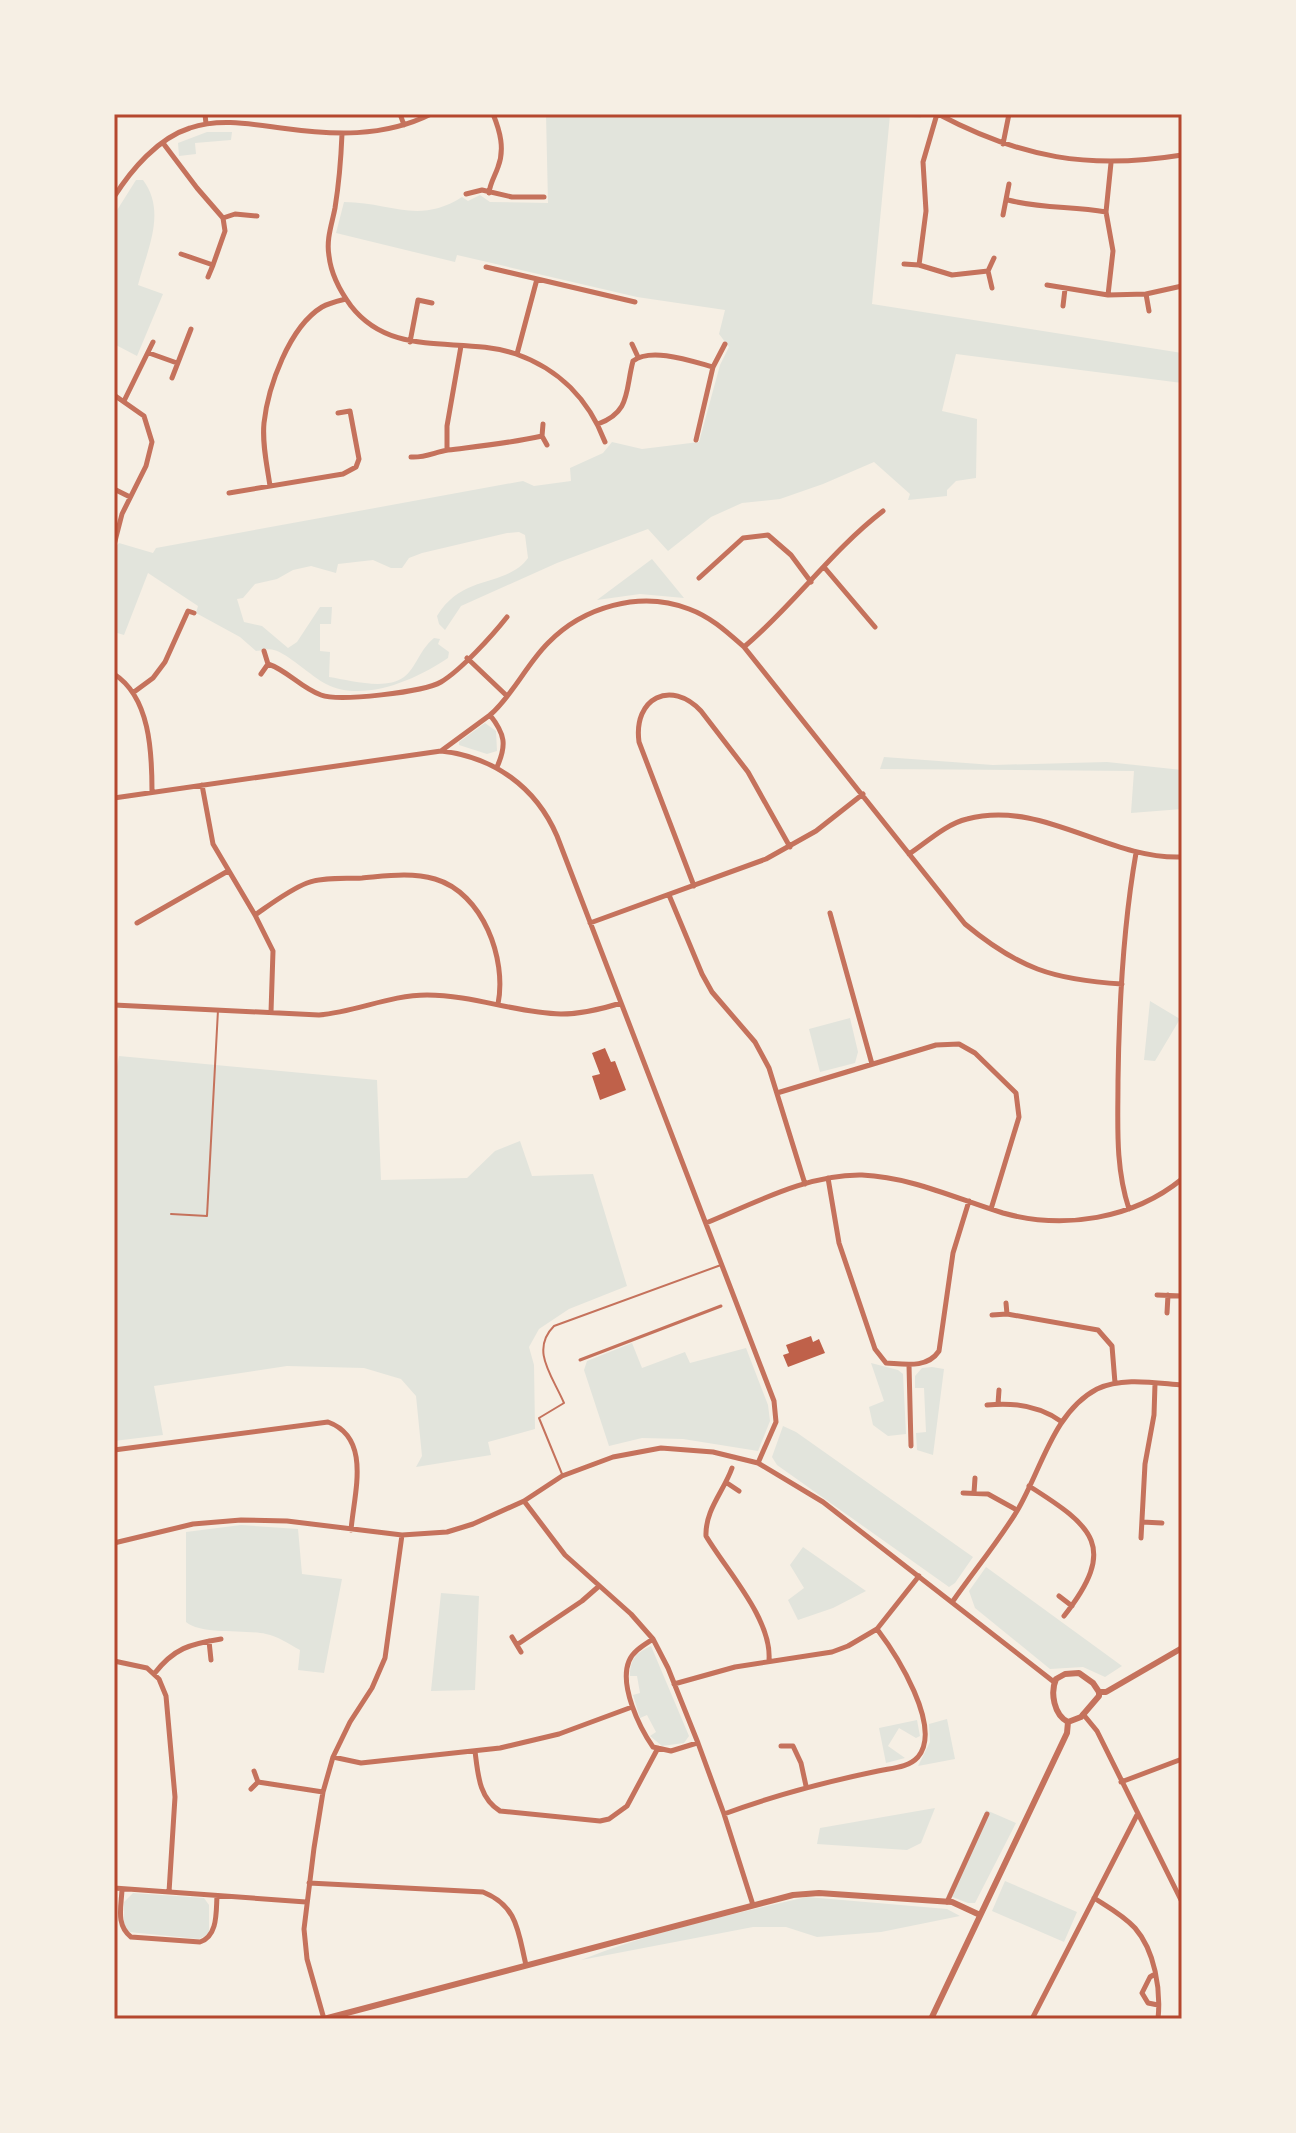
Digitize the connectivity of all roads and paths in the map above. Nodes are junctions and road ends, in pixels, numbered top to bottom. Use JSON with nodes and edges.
{"nodes":[{"id":1,"x":205,"y":114,"type":"edge"},
{"id":2,"x":400,"y":114,"type":"edge"},
{"id":3,"x":431,"y":114,"type":"edge"},
{"id":4,"x":493,"y":114,"type":"edge"},
{"id":5,"x":938,"y":114,"type":"edge"},
{"id":6,"x":1009,"y":114,"type":"edge"},
{"id":7,"x":206,"y":124,"type":"junction"},
{"id":8,"x":404,"y":125,"type":"junction"},
{"id":9,"x":342,"y":134,"type":"junction"},
{"id":10,"x":163,"y":143,"type":"junction"},
{"id":11,"x":1003,"y":144,"type":"junction"},
{"id":12,"x":1182,"y":155,"type":"edge"},
{"id":13,"x":1111,"y":163,"type":"junction"},
{"id":14,"x":1009,"y":184,"type":"dead end"},
{"id":15,"x":489,"y":193,"type":"junction"},
{"id":16,"x":115,"y":194,"type":"edge"},
{"id":17,"x":466,"y":194,"type":"dead end"},
{"id":18,"x":544,"y":197,"type":"dead end"},
{"id":19,"x":1008,"y":200,"type":"junction"},
{"id":20,"x":1106,"y":212,"type":"junction"},
{"id":21,"x":1003,"y":215,"type":"dead end"},
{"id":22,"x":257,"y":216,"type":"dead end"},
{"id":23,"x":223,"y":218,"type":"junction"},
{"id":24,"x":181,"y":254,"type":"dead end"},
{"id":25,"x":994,"y":258,"type":"dead end"},
{"id":26,"x":904,"y":264,"type":"dead end"},
{"id":27,"x":213,"y":265,"type":"junction"},
{"id":28,"x":919,"y":265,"type":"junction"},
{"id":29,"x":486,"y":267,"type":"dead end"},
{"id":30,"x":988,"y":271,"type":"junction"},
{"id":31,"x":208,"y":277,"type":"dead end"},
{"id":32,"x":537,"y":279,"type":"junction"},
{"id":33,"x":1047,"y":285,"type":"dead end"},
{"id":34,"x":1182,"y":286,"type":"edge"},
{"id":35,"x":992,"y":288,"type":"dead end"},
{"id":36,"x":1065,"y":289,"type":"junction"},
{"id":37,"x":1146,"y":294,"type":"junction"},
{"id":38,"x":1108,"y":295,"type":"junction"},
{"id":39,"x":346,"y":299,"type":"junction"},
{"id":40,"x":635,"y":302,"type":"dead end"},
{"id":41,"x":432,"y":303,"type":"dead end"},
{"id":42,"x":1063,"y":306,"type":"dead end"},
{"id":43,"x":1149,"y":311,"type":"dead end"},
{"id":44,"x":191,"y":329,"type":"dead end"},
{"id":45,"x":153,"y":342,"type":"dead end"},
{"id":46,"x":410,"y":342,"type":"junction"},
{"id":47,"x":632,"y":344,"type":"dead end"},
{"id":48,"x":725,"y":344,"type":"dead end"},
{"id":49,"x":461,"y":346,"type":"junction"},
{"id":50,"x":149,"y":353,"type":"junction"},
{"id":51,"x":517,"y":354,"type":"junction"},
{"id":52,"x":638,"y":357,"type":"junction"},
{"id":53,"x":177,"y":363,"type":"junction"},
{"id":54,"x":713,"y":367,"type":"junction"},
{"id":55,"x":172,"y":378,"type":"dead end"},
{"id":56,"x":114,"y":395,"type":"edge"},
{"id":57,"x":124,"y":401,"type":"junction"},
{"id":58,"x":338,"y":413,"type":"dead end"},
{"id":59,"x":543,"y":424,"type":"dead end"},
{"id":60,"x":598,"y":424,"type":"junction"},
{"id":61,"x":542,"y":436,"type":"junction"},
{"id":62,"x":696,"y":440,"type":"dead end"},
{"id":63,"x":605,"y":442,"type":"dead end"},
{"id":64,"x":547,"y":445,"type":"dead end"},
{"id":65,"x":447,"y":450,"type":"junction"},
{"id":66,"x":411,"y":457,"type":"dead end"},
{"id":67,"x":270,"y":486,"type":"junction"},
{"id":68,"x":114,"y":489,"type":"edge"},
{"id":69,"x":229,"y":493,"type":"dead end"},
{"id":70,"x":130,"y":497,"type":"junction"},
{"id":71,"x":883,"y":511,"type":"dead end"},
{"id":72,"x":114,"y":545,"type":"edge"},
{"id":73,"x":824,"y":567,"type":"junction"},
{"id":74,"x":699,"y":578,"type":"dead end"},
{"id":75,"x":811,"y":582,"type":"junction"},
{"id":76,"x":194,"y":613,"type":"dead end"},
{"id":77,"x":507,"y":617,"type":"dead end"},
{"id":78,"x":875,"y":627,"type":"dead end"},
{"id":79,"x":744,"y":647,"type":"junction"},
{"id":80,"x":264,"y":651,"type":"dead end"},
{"id":81,"x":467,"y":658,"type":"junction"},
{"id":82,"x":268,"y":664,"type":"junction"},
{"id":83,"x":114,"y":674,"type":"edge"},
{"id":84,"x":261,"y":674,"type":"dead end"},
{"id":85,"x":134,"y":692,"type":"junction"},
{"id":86,"x":507,"y":696,"type":"junction"},
{"id":87,"x":490,"y":715,"type":"junction"},
{"id":88,"x":441,"y":751,"type":"junction"},
{"id":89,"x":497,"y":767,"type":"junction"},
{"id":90,"x":202,"y":785,"type":"junction"},
{"id":91,"x":152,"y":791,"type":"junction"},
{"id":92,"x":863,"y":794,"type":"junction"},
{"id":93,"x":114,"y":798,"type":"edge"},
{"id":94,"x":790,"y":847,"type":"junction"},
{"id":95,"x":1136,"y":853,"type":"junction"},
{"id":96,"x":909,"y":854,"type":"junction"},
{"id":97,"x":1182,"y":857,"type":"edge"},
{"id":98,"x":228,"y":871,"type":"junction"},
{"id":99,"x":694,"y":886,"type":"junction"},
{"id":100,"x":669,"y":895,"type":"junction"},
{"id":101,"x":830,"y":913,"type":"dead end"},
{"id":102,"x":255,"y":915,"type":"junction"},
{"id":103,"x":137,"y":923,"type":"dead end"},
{"id":104,"x":590,"y":923,"type":"junction"},
{"id":105,"x":1122,"y":984,"type":"junction"},
{"id":106,"x":621,"y":1003,"type":"junction"},
{"id":107,"x":498,"y":1004,"type":"junction"},
{"id":108,"x":114,"y":1005,"type":"edge"},
{"id":109,"x":218,"y":1009,"type":"junction"},
{"id":110,"x":271,"y":1012,"type":"junction"},
{"id":111,"x":872,"y":1064,"type":"junction"},
{"id":112,"x":777,"y":1093,"type":"junction"},
{"id":113,"x":828,"y":1178,"type":"junction"},
{"id":114,"x":1182,"y":1179,"type":"edge"},
{"id":115,"x":805,"y":1184,"type":"junction"},
{"id":116,"x":969,"y":1201,"type":"junction"},
{"id":117,"x":991,"y":1209,"type":"junction"},
{"id":118,"x":1129,"y":1209,"type":"junction"},
{"id":119,"x":171,"y":1214,"type":"dead end"},
{"id":120,"x":706,"y":1223,"type":"junction"},
{"id":121,"x":721,"y":1265,"type":"junction"},
{"id":122,"x":1157,"y":1295,"type":"dead end"},
{"id":123,"x":1168,"y":1295,"type":"junction"},
{"id":124,"x":1182,"y":1296,"type":"edge"},
{"id":125,"x":1006,"y":1303,"type":"dead end"},
{"id":126,"x":721,"y":1306,"type":"dead end"},
{"id":127,"x":1167,"y":1313,"type":"dead end"},
{"id":128,"x":1007,"y":1314,"type":"junction"},
{"id":129,"x":992,"y":1315,"type":"dead end"},
{"id":130,"x":580,"y":1360,"type":"dead end"},
{"id":131,"x":909,"y":1365,"type":"junction"},
{"id":132,"x":1115,"y":1383,"type":"junction"},
{"id":133,"x":1155,"y":1383,"type":"junction"},
{"id":134,"x":1182,"y":1385,"type":"edge"},
{"id":135,"x":999,"y":1390,"type":"dead end"},
{"id":136,"x":998,"y":1404,"type":"junction"},
{"id":137,"x":987,"y":1405,"type":"dead end"},
{"id":138,"x":1062,"y":1422,"type":"junction"},
{"id":139,"x":911,"y":1446,"type":"dead end"},
{"id":140,"x":114,"y":1450,"type":"edge"},
{"id":141,"x":758,"y":1463,"type":"junction"},
{"id":142,"x":732,"y":1468,"type":"dead end"},
{"id":143,"x":562,"y":1476,"type":"junction"},
{"id":144,"x":975,"y":1478,"type":"dead end"},
{"id":145,"x":727,"y":1483,"type":"junction"},
{"id":146,"x":1029,"y":1486,"type":"junction"},
{"id":147,"x":739,"y":1491,"type":"dead end"},
{"id":148,"x":963,"y":1493,"type":"dead end"},
{"id":149,"x":974,"y":1493,"type":"junction"},
{"id":150,"x":524,"y":1501,"type":"junction"},
{"id":151,"x":1017,"y":1510,"type":"junction"},
{"id":152,"x":1142,"y":1522,"type":"junction"},
{"id":153,"x":1162,"y":1523,"type":"dead end"},
{"id":154,"x":351,"y":1530,"type":"junction"},
{"id":155,"x":402,"y":1535,"type":"junction"},
{"id":156,"x":1141,"y":1538,"type":"dead end"},
{"id":157,"x":114,"y":1543,"type":"edge"},
{"id":158,"x":919,"y":1576,"type":"junction"},
{"id":159,"x":598,"y":1587,"type":"junction"},
{"id":160,"x":1059,"y":1596,"type":"dead end"},
{"id":161,"x":953,"y":1601,"type":"junction"},
{"id":162,"x":1072,"y":1606,"type":"junction"},
{"id":163,"x":1064,"y":1616,"type":"dead end"},
{"id":164,"x":877,"y":1629,"type":"junction"},
{"id":165,"x":512,"y":1637,"type":"dead end"},
{"id":166,"x":221,"y":1639,"type":"dead end"},
{"id":167,"x":653,"y":1639,"type":"junction"},
{"id":168,"x":209,"y":1641,"type":"junction"},
{"id":169,"x":518,"y":1644,"type":"junction"},
{"id":170,"x":1182,"y":1648,"type":"edge"},
{"id":171,"x":521,"y":1652,"type":"dead end"},
{"id":172,"x":211,"y":1660,"type":"dead end"},
{"id":173,"x":769,"y":1660,"type":"junction"},
{"id":174,"x":114,"y":1661,"type":"edge"},
{"id":175,"x":154,"y":1674,"type":"junction"},
{"id":176,"x":1054,"y":1682,"type":"junction"},
{"id":177,"x":674,"y":1684,"type":"junction"},
{"id":178,"x":1099,"y":1692,"type":"junction"},
{"id":179,"x":632,"y":1707,"type":"junction"},
{"id":180,"x":1083,"y":1714,"type":"junction"},
{"id":181,"x":1068,"y":1722,"type":"junction"},
{"id":182,"x":698,"y":1743,"type":"junction"},
{"id":183,"x":781,"y":1746,"type":"dead end"},
{"id":184,"x":658,"y":1748,"type":"junction"},
{"id":185,"x":475,"y":1751,"type":"junction"},
{"id":186,"x":333,"y":1757,"type":"junction"},
{"id":187,"x":1182,"y":1759,"type":"edge"},
{"id":188,"x":254,"y":1771,"type":"dead end"},
{"id":189,"x":258,"y":1782,"type":"junction"},
{"id":190,"x":1121,"y":1782,"type":"junction"},
{"id":191,"x":806,"y":1786,"type":"junction"},
{"id":192,"x":251,"y":1789,"type":"dead end"},
{"id":193,"x":323,"y":1792,"type":"junction"},
{"id":194,"x":724,"y":1814,"type":"junction"},
{"id":195,"x":987,"y":1814,"type":"dead end"},
{"id":196,"x":1137,"y":1815,"type":"junction"},
{"id":197,"x":309,"y":1883,"type":"junction"},
{"id":198,"x":114,"y":1888,"type":"edge"},
{"id":199,"x":122,"y":1890,"type":"junction"},
{"id":200,"x":169,"y":1892,"type":"junction"},
{"id":201,"x":217,"y":1896,"type":"junction"},
{"id":202,"x":1094,"y":1898,"type":"junction"},
{"id":203,"x":306,"y":1902,"type":"junction"},
{"id":204,"x":947,"y":1902,"type":"junction"},
{"id":205,"x":1182,"y":1902,"type":"edge"},
{"id":206,"x":753,"y":1905,"type":"junction"},
{"id":207,"x":980,"y":1915,"type":"junction"},
{"id":208,"x":526,"y":1965,"type":"junction"},
{"id":209,"x":1155,"y":1974,"type":"junction"},
{"id":210,"x":1158,"y":2005,"type":"junction"},
{"id":211,"x":324,"y":2019,"type":"edge"},
{"id":212,"x":931,"y":2019,"type":"edge"},
{"id":213,"x":1032,"y":2019,"type":"edge"},
{"id":214,"x":1158,"y":2019,"type":"edge"}],
"edges":[{"from":1,"to":7,"type":"street"},
{"from":2,"to":8,"type":"street"},
{"from":3,"to":8,"type":"street"},
{"from":4,"to":15,"type":"street"},
{"from":5,"to":11,"type":"street"},
{"from":5,"to":28,"type":"street"},
{"from":6,"to":11,"type":"street"},
{"from":7,"to":9,"type":"street"},
{"from":7,"to":10,"type":"street"},
{"from":8,"to":9,"type":"street"},
{"from":9,"to":39,"type":"street"},
{"from":10,"to":16,"type":"street"},
{"from":10,"to":23,"type":"street"},
{"from":11,"to":13,"type":"street"},
{"from":12,"to":13,"type":"street"},
{"from":13,"to":20,"type":"street"},
{"from":14,"to":19,"type":"street"},
{"from":15,"to":17,"type":"street"},
{"from":15,"to":18,"type":"street"},
{"from":19,"to":20,"type":"street"},
{"from":19,"to":21,"type":"street"},
{"from":20,"to":38,"type":"street"},
{"from":22,"to":23,"type":"street"},
{"from":23,"to":27,"type":"street"},
{"from":24,"to":27,"type":"street"},
{"from":25,"to":30,"type":"street"},
{"from":26,"to":28,"type":"street"},
{"from":27,"to":31,"type":"street"},
{"from":28,"to":30,"type":"street"},
{"from":29,"to":32,"type":"street"},
{"from":30,"to":35,"type":"street"},
{"from":32,"to":40,"type":"street"},
{"from":32,"to":51,"type":"street"},
{"from":33,"to":36,"type":"street"},
{"from":34,"to":37,"type":"street"},
{"from":36,"to":38,"type":"street"},
{"from":36,"to":42,"type":"street"},
{"from":37,"to":38,"type":"street"},
{"from":37,"to":43,"type":"street"},
{"from":39,"to":46,"type":"street"},
{"from":39,"to":67,"type":"street"},
{"from":41,"to":46,"type":"street"},
{"from":44,"to":53,"type":"street"},
{"from":45,"to":50,"type":"street"},
{"from":46,"to":49,"type":"street"},
{"from":47,"to":52,"type":"street"},
{"from":48,"to":54,"type":"street"},
{"from":49,"to":51,"type":"street"},
{"from":49,"to":65,"type":"street"},
{"from":50,"to":53,"type":"street"},
{"from":50,"to":57,"type":"street"},
{"from":51,"to":60,"type":"street"},
{"from":52,"to":54,"type":"street"},
{"from":52,"to":60,"type":"street"},
{"from":53,"to":55,"type":"street"},
{"from":54,"to":62,"type":"street"},
{"from":56,"to":57,"type":"street"},
{"from":57,"to":70,"type":"street"},
{"from":58,"to":67,"type":"street"},
{"from":59,"to":61,"type":"street"},
{"from":60,"to":63,"type":"street"},
{"from":61,"to":64,"type":"street"},
{"from":61,"to":65,"type":"street"},
{"from":65,"to":66,"type":"street"},
{"from":67,"to":69,"type":"street"},
{"from":68,"to":70,"type":"street"},
{"from":70,"to":72,"type":"street"},
{"from":71,"to":73,"type":"street"},
{"from":73,"to":75,"type":"street"},
{"from":73,"to":78,"type":"street"},
{"from":74,"to":75,"type":"street"},
{"from":75,"to":79,"type":"street"},
{"from":76,"to":85,"type":"street"},
{"from":77,"to":81,"type":"street"},
{"from":79,"to":86,"type":"street"},
{"from":79,"to":92,"type":"street"},
{"from":80,"to":82,"type":"street"},
{"from":81,"to":82,"type":"street"},
{"from":81,"to":86,"type":"street"},
{"from":82,"to":84,"type":"street"},
{"from":83,"to":85,"type":"street"},
{"from":85,"to":91,"type":"street"},
{"from":86,"to":87,"type":"street"},
{"from":87,"to":88,"type":"street"},
{"from":87,"to":89,"type":"street"},
{"from":88,"to":89,"type":"street"},
{"from":88,"to":90,"type":"street"},
{"from":89,"to":104,"type":"street"},
{"from":90,"to":91,"type":"street"},
{"from":90,"to":98,"type":"street"},
{"from":91,"to":93,"type":"street"},
{"from":92,"to":94,"type":"street"},
{"from":92,"to":96,"type":"street"},
{"from":94,"to":99,"type":"street"},
{"from":94,"to":99,"type":"street"},
{"from":95,"to":96,"type":"street"},
{"from":95,"to":97,"type":"street"},
{"from":95,"to":105,"type":"street"},
{"from":96,"to":105,"type":"street"},
{"from":98,"to":102,"type":"street"},
{"from":98,"to":103,"type":"street"},
{"from":99,"to":100,"type":"street"},
{"from":100,"to":104,"type":"street"},
{"from":100,"to":112,"type":"street"},
{"from":101,"to":111,"type":"street"},
{"from":102,"to":107,"type":"street"},
{"from":102,"to":110,"type":"street"},
{"from":104,"to":106,"type":"street"},
{"from":105,"to":118,"type":"street"},
{"from":106,"to":107,"type":"street"},
{"from":106,"to":120,"type":"street"},
{"from":107,"to":110,"type":"street"},
{"from":108,"to":109,"type":"street"},
{"from":109,"to":110,"type":"street"},
{"from":109,"to":119,"type":"lane"},
{"from":111,"to":112,"type":"street"},
{"from":111,"to":117,"type":"street"},
{"from":112,"to":115,"type":"street"},
{"from":113,"to":115,"type":"street"},
{"from":113,"to":116,"type":"street"},
{"from":113,"to":131,"type":"street"},
{"from":114,"to":118,"type":"street"},
{"from":115,"to":120,"type":"street"},
{"from":116,"to":117,"type":"street"},
{"from":116,"to":131,"type":"street"},
{"from":117,"to":118,"type":"street"},
{"from":120,"to":121,"type":"street"},
{"from":121,"to":141,"type":"street"},
{"from":121,"to":143,"type":"lane"},
{"from":122,"to":123,"type":"street"},
{"from":123,"to":124,"type":"street"},
{"from":123,"to":127,"type":"street"},
{"from":125,"to":128,"type":"street"},
{"from":126,"to":130,"type":"street"},
{"from":128,"to":129,"type":"street"},
{"from":128,"to":132,"type":"street"},
{"from":131,"to":139,"type":"street"},
{"from":132,"to":133,"type":"street"},
{"from":132,"to":138,"type":"street"},
{"from":133,"to":134,"type":"street"},
{"from":133,"to":152,"type":"street"},
{"from":135,"to":136,"type":"street"},
{"from":136,"to":137,"type":"street"},
{"from":136,"to":138,"type":"street"},
{"from":138,"to":146,"type":"street"},
{"from":140,"to":154,"type":"street"},
{"from":141,"to":143,"type":"street"},
{"from":141,"to":158,"type":"street"},
{"from":142,"to":145,"type":"street"},
{"from":143,"to":150,"type":"street"},
{"from":144,"to":149,"type":"street"},
{"from":145,"to":147,"type":"street"},
{"from":145,"to":173,"type":"street"},
{"from":146,"to":151,"type":"street"},
{"from":146,"to":162,"type":"street"},
{"from":148,"to":149,"type":"street"},
{"from":149,"to":151,"type":"street"},
{"from":150,"to":155,"type":"street"},
{"from":150,"to":159,"type":"street"},
{"from":151,"to":161,"type":"street"},
{"from":152,"to":153,"type":"street"},
{"from":152,"to":156,"type":"street"},
{"from":154,"to":155,"type":"street"},
{"from":154,"to":157,"type":"street"},
{"from":155,"to":186,"type":"street"},
{"from":158,"to":161,"type":"street"},
{"from":158,"to":164,"type":"street"},
{"from":159,"to":167,"type":"street"},
{"from":159,"to":169,"type":"street"},
{"from":160,"to":162,"type":"street"},
{"from":161,"to":176,"type":"street"},
{"from":162,"to":163,"type":"street"},
{"from":164,"to":173,"type":"street"},
{"from":164,"to":191,"type":"street"},
{"from":165,"to":169,"type":"street"},
{"from":166,"to":168,"type":"street"},
{"from":167,"to":177,"type":"street"},
{"from":167,"to":179,"type":"street"},
{"from":168,"to":172,"type":"street"},
{"from":168,"to":175,"type":"street"},
{"from":169,"to":171,"type":"street"},
{"from":170,"to":178,"type":"street"},
{"from":173,"to":177,"type":"street"},
{"from":174,"to":175,"type":"street"},
{"from":175,"to":200,"type":"street"},
{"from":176,"to":178,"type":"street"},
{"from":176,"to":181,"type":"street"},
{"from":177,"to":182,"type":"street"},
{"from":178,"to":180,"type":"street"},
{"from":179,"to":184,"type":"street"},
{"from":179,"to":185,"type":"street"},
{"from":180,"to":181,"type":"street"},
{"from":180,"to":190,"type":"street"},
{"from":181,"to":207,"type":"street"},
{"from":182,"to":184,"type":"street"},
{"from":182,"to":194,"type":"street"},
{"from":183,"to":191,"type":"street"},
{"from":184,"to":185,"type":"street"},
{"from":185,"to":186,"type":"street"},
{"from":186,"to":193,"type":"street"},
{"from":187,"to":190,"type":"street"},
{"from":188,"to":189,"type":"street"},
{"from":189,"to":192,"type":"street"},
{"from":189,"to":193,"type":"street"},
{"from":190,"to":196,"type":"street"},
{"from":191,"to":194,"type":"street"},
{"from":193,"to":197,"type":"street"},
{"from":194,"to":206,"type":"street"},
{"from":195,"to":204,"type":"street"},
{"from":196,"to":202,"type":"street"},
{"from":196,"to":205,"type":"street"},
{"from":197,"to":203,"type":"street"},
{"from":197,"to":208,"type":"street"},
{"from":198,"to":199,"type":"street"},
{"from":199,"to":200,"type":"street"},
{"from":199,"to":201,"type":"street"},
{"from":200,"to":201,"type":"street"},
{"from":201,"to":203,"type":"street"},
{"from":202,"to":209,"type":"street"},
{"from":202,"to":213,"type":"street"},
{"from":203,"to":211,"type":"street"},
{"from":204,"to":206,"type":"street"},
{"from":204,"to":207,"type":"street"},
{"from":206,"to":208,"type":"street"},
{"from":207,"to":212,"type":"street"},
{"from":208,"to":211,"type":"street"},
{"from":209,"to":210,"type":"street"},
{"from":209,"to":210,"type":"street"},
{"from":210,"to":214,"type":"street"}]}
